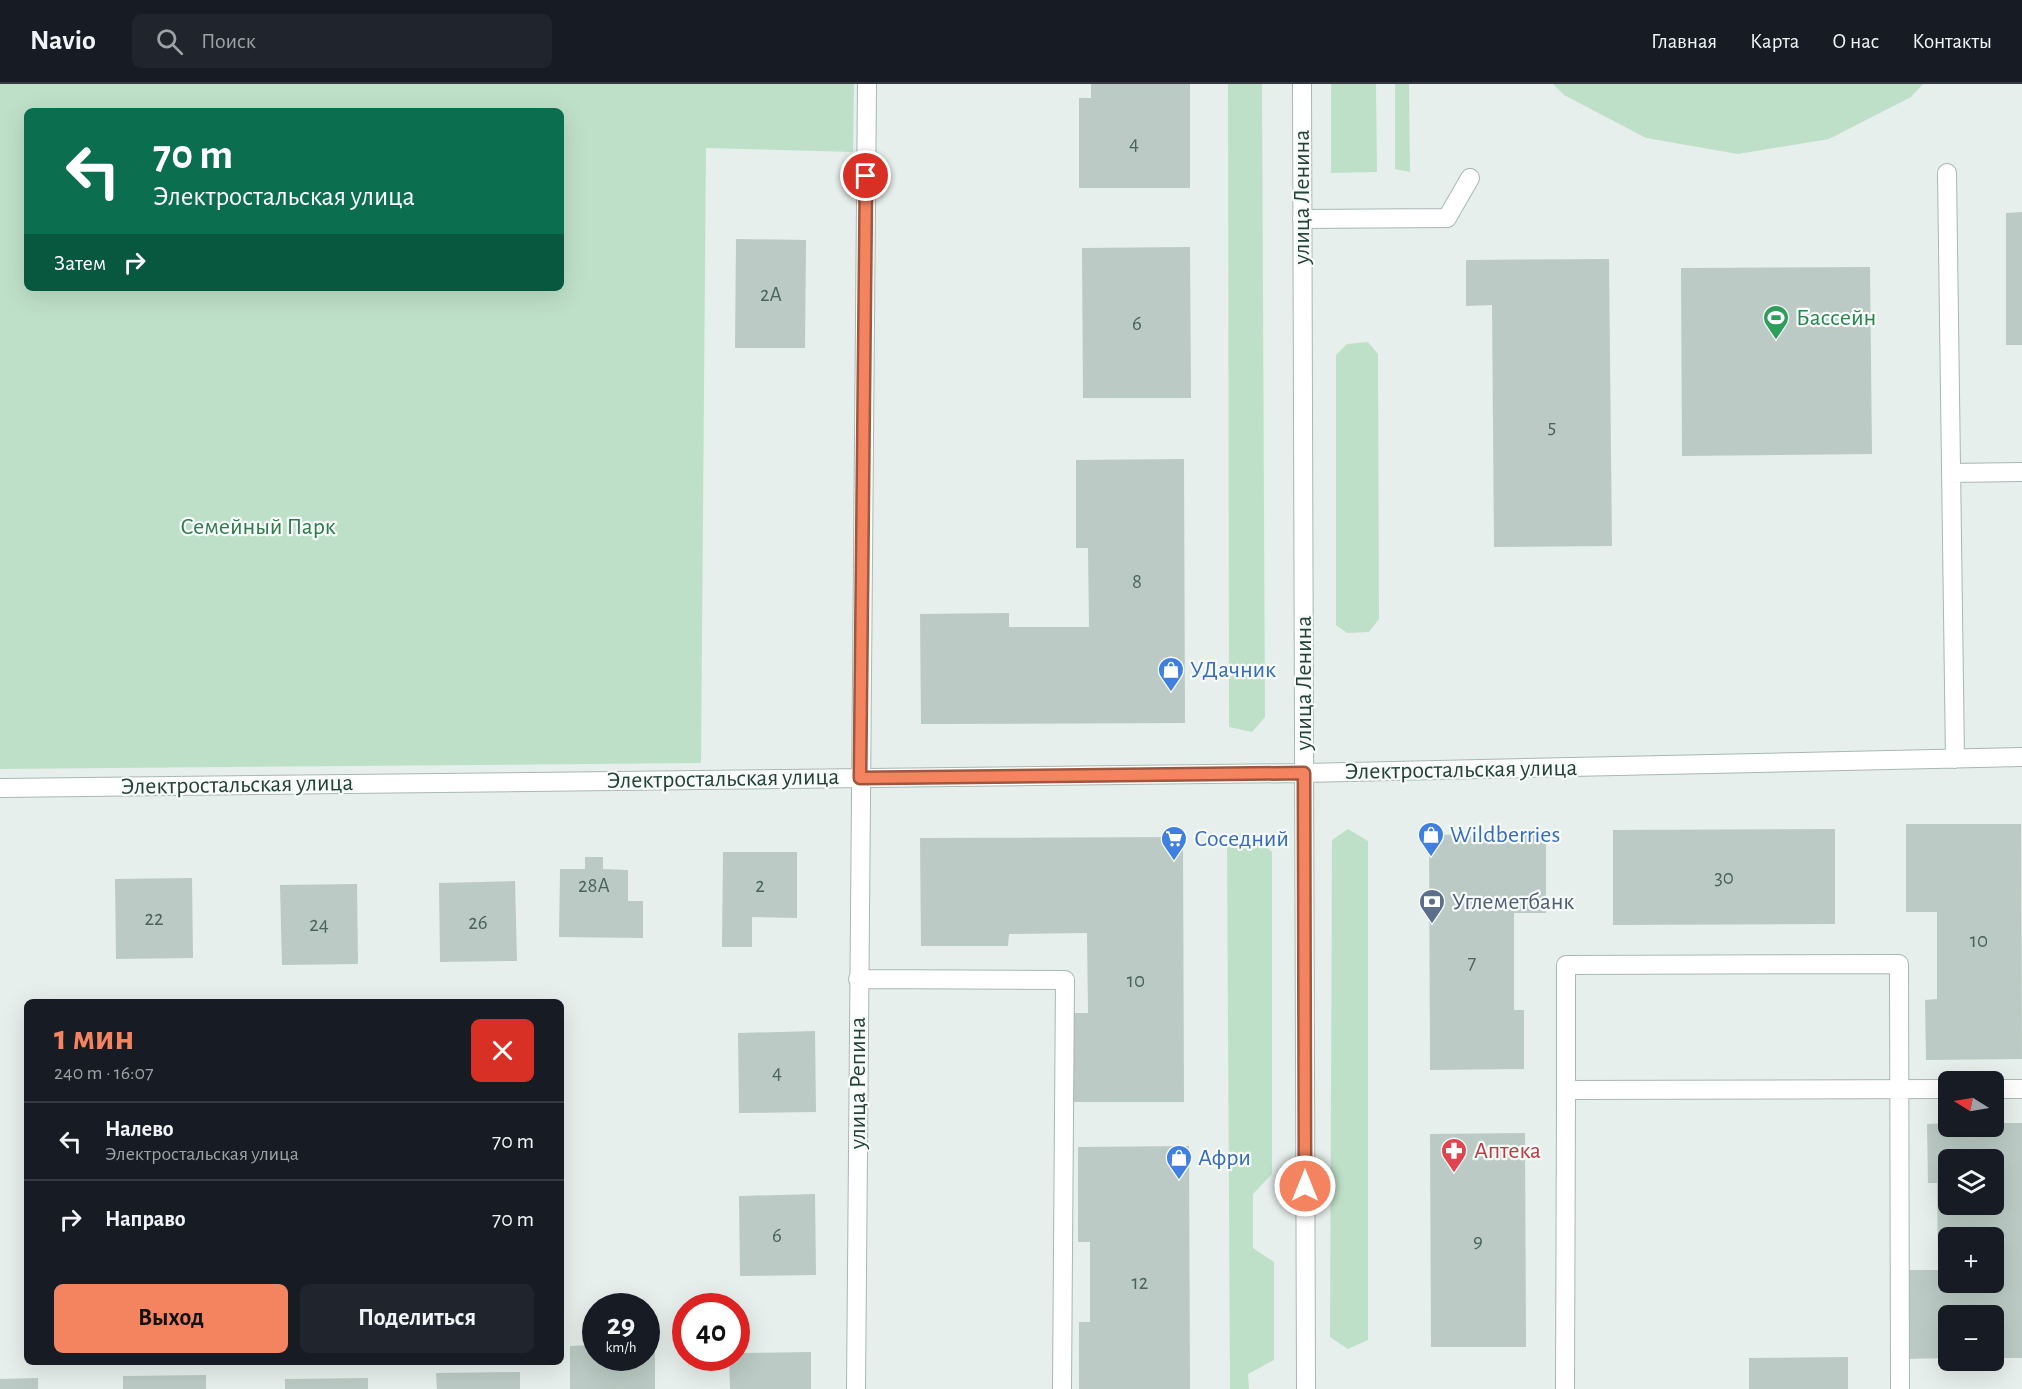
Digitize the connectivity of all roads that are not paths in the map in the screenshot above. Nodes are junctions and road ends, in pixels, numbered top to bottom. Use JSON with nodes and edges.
{"nodes":[{"id":1,"x":867,"y":84,"type":"edge"},
{"id":2,"x":1302,"y":84,"type":"edge"},
{"id":3,"x":1947,"y":173,"type":"dead end"},
{"id":4,"x":1470,"y":178,"type":"dead end"},
{"id":5,"x":1302,"y":219,"type":"junction"},
{"id":6,"x":2022,"y":472,"type":"edge"},
{"id":7,"x":1951,"y":473,"type":"junction"},
{"id":8,"x":2022,"y":757,"type":"edge"},
{"id":9,"x":1955,"y":759,"type":"junction"},
{"id":10,"x":1304,"y":773,"type":"junction"},
{"id":11,"x":860,"y":778,"type":"junction"},
{"id":12,"x":0,"y":788,"type":"edge"},
{"id":13,"x":858,"y":979,"type":"junction"},
{"id":14,"x":1899,"y":1089,"type":"junction"},
{"id":15,"x":1938,"y":1089,"type":"edge"},
{"id":16,"x":2004,"y":1089,"type":"edge"},
{"id":17,"x":2022,"y":1089,"type":"edge"},
{"id":18,"x":1566,"y":1090,"type":"junction"},
{"id":19,"x":856,"y":1389,"type":"edge"},
{"id":20,"x":1062,"y":1389,"type":"edge"},
{"id":21,"x":1306,"y":1389,"type":"edge"},
{"id":22,"x":1565,"y":1389,"type":"edge"},
{"id":23,"x":1900,"y":1389,"type":"edge"}],
"edges":[{"from":1,"to":11,"type":"street","name":"улица Репина"},
{"from":2,"to":5,"type":"street","name":"улица Ленина"},
{"from":3,"to":7,"type":"street"},
{"from":4,"to":5,"type":"street"},
{"from":5,"to":10,"type":"street","name":"улица Ленина"},
{"from":6,"to":7,"type":"street"},
{"from":7,"to":9,"type":"street"},
{"from":8,"to":9,"type":"street","name":"Электростальская улица"},
{"from":9,"to":10,"type":"street","name":"Электростальская улица"},
{"from":10,"to":11,"type":"street","name":"Электростальская улица"},
{"from":10,"to":21,"type":"street","name":"улица Ленина"},
{"from":11,"to":12,"type":"street","name":"Электростальская улица"},
{"from":11,"to":13,"type":"street","name":"улица Репина"},
{"from":13,"to":19,"type":"street","name":"улица Репина"},
{"from":13,"to":20,"type":"street"},
{"from":14,"to":15,"type":"street"},
{"from":14,"to":18,"type":"street"},
{"from":14,"to":18,"type":"street"},
{"from":14,"to":23,"type":"street"},
{"from":16,"to":17,"type":"street"},
{"from":18,"to":22,"type":"street"}]}
